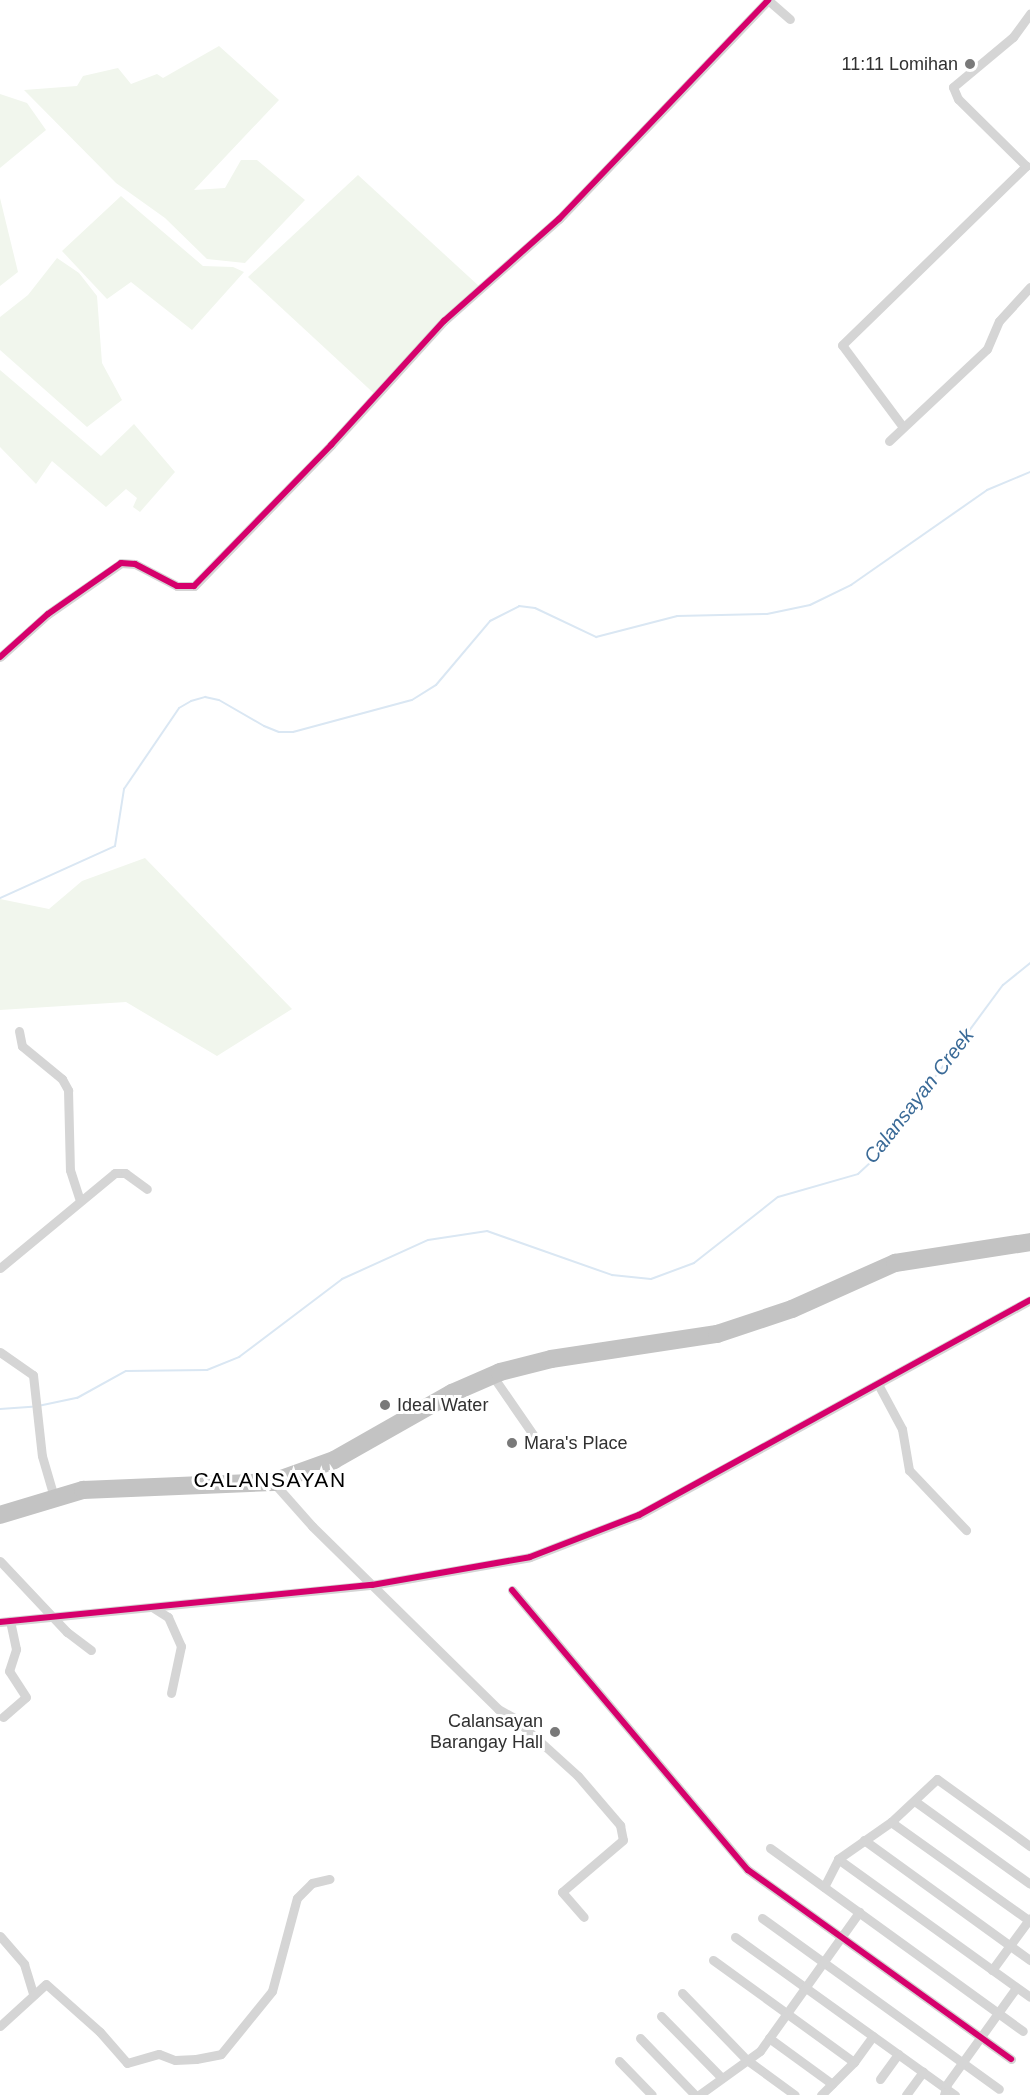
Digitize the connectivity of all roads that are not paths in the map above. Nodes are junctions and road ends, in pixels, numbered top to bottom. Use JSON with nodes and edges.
{"nodes":[{"id":1,"x":768,"y":0,"type":"edge"},
{"id":2,"x":1030,"y":14,"type":"edge"},
{"id":3,"x":790,"y":19,"type":"dead end"},
{"id":4,"x":1030,"y":287,"type":"edge"},
{"id":5,"x":903,"y":427,"type":"junction"},
{"id":6,"x":889,"y":441,"type":"dead end"},
{"id":7,"x":0,"y":657,"type":"edge"},
{"id":8,"x":19,"y":1031,"type":"dead end"},
{"id":9,"x":147,"y":1189,"type":"dead end"},
{"id":10,"x":80,"y":1200,"type":"junction"},
{"id":11,"x":1030,"y":1242,"type":"edge"},
{"id":12,"x":0,"y":1268,"type":"edge"},
{"id":13,"x":1030,"y":1300,"type":"edge"},
{"id":14,"x":0,"y":1352,"type":"edge"},
{"id":15,"x":492,"y":1375,"type":"junction"},
{"id":16,"x":879,"y":1386,"type":"junction"},
{"id":17,"x":541,"y":1446,"type":"dead end"},
{"id":18,"x":273,"y":1482,"type":"junction"},
{"id":19,"x":54,"y":1497,"type":"junction"},
{"id":20,"x":0,"y":1515,"type":"edge"},
{"id":21,"x":966,"y":1530,"type":"dead end"},
{"id":22,"x":0,"y":1561,"type":"edge"},
{"id":23,"x":372,"y":1585,"type":"junction"},
{"id":24,"x":512,"y":1590,"type":"dead end"},
{"id":25,"x":152,"y":1607,"type":"junction"},
{"id":26,"x":55,"y":1617,"type":"junction"},
{"id":27,"x":5,"y":1622,"type":"edge"},
{"id":28,"x":92,"y":1650,"type":"dead end"},
{"id":29,"x":171,"y":1693,"type":"dead end"},
{"id":30,"x":3,"y":1717,"type":"dead end"},
{"id":31,"x":916,"y":1802,"type":"junction"},
{"id":32,"x":891,"y":1822,"type":"junction"},
{"id":33,"x":864,"y":1840,"type":"junction"},
{"id":34,"x":1030,"y":1846,"type":"edge"},
{"id":35,"x":770,"y":1848,"type":"dead end"},
{"id":36,"x":838,"y":1859,"type":"junction"},
{"id":37,"x":330,"y":1879,"type":"dead end"},
{"id":38,"x":1030,"y":1884,"type":"edge"},
{"id":39,"x":824,"y":1887,"type":"junction"},
{"id":40,"x":859,"y":1912,"type":"junction"},
{"id":41,"x":584,"y":1917,"type":"dead end"},
{"id":42,"x":762,"y":1918,"type":"dead end"},
{"id":43,"x":1029,"y":1920,"type":"edge"},
{"id":44,"x":0,"y":1936,"type":"edge"},
{"id":45,"x":735,"y":1937,"type":"dead end"},
{"id":46,"x":841,"y":1937,"type":"junction"},
{"id":47,"x":1010,"y":1945,"type":"junction"},
{"id":48,"x":1030,"y":1959,"type":"edge"},
{"id":49,"x":713,"y":1960,"type":"dead end"},
{"id":50,"x":823,"y":1962,"type":"junction"},
{"id":51,"x":992,"y":1970,"type":"junction"},
{"id":52,"x":805,"y":1987,"type":"junction"},
{"id":53,"x":1016,"y":1988,"type":"junction"},
{"id":54,"x":33,"y":1993,"type":"junction"},
{"id":55,"x":682,"y":1993,"type":"dead end"},
{"id":56,"x":1030,"y":1998,"type":"edge"},
{"id":57,"x":787,"y":2013,"type":"junction"},
{"id":58,"x":999,"y":2013,"type":"junction"},
{"id":59,"x":661,"y":2016,"type":"dead end"},
{"id":60,"x":0,"y":2026,"type":"edge"},
{"id":61,"x":1023,"y":2031,"type":"dead end"},
{"id":62,"x":873,"y":2036,"type":"junction"},
{"id":63,"x":640,"y":2038,"type":"dead end"},
{"id":64,"x":769,"y":2038,"type":"junction"},
{"id":65,"x":981,"y":2038,"type":"junction"},
{"id":66,"x":898,"y":2054,"type":"junction"},
{"id":67,"x":1011,"y":2059,"type":"dead end"},
{"id":68,"x":747,"y":2060,"type":"junction"},
{"id":69,"x":620,"y":2061,"type":"dead end"},
{"id":70,"x":854,"y":2062,"type":"junction"},
{"id":71,"x":963,"y":2063,"type":"junction"},
{"id":72,"x":923,"y":2072,"type":"junction"},
{"id":73,"x":722,"y":2078,"type":"junction"},
{"id":74,"x":880,"y":2079,"type":"dead end"},
{"id":75,"x":832,"y":2084,"type":"junction"},
{"id":76,"x":999,"y":2089,"type":"dead end"},
{"id":77,"x":945,"y":2092,"type":"edge"},
{"id":78,"x":652,"y":2095,"type":"edge"},
{"id":79,"x":697,"y":2095,"type":"edge"},
{"id":80,"x":795,"y":2095,"type":"edge"},
{"id":81,"x":821,"y":2095,"type":"edge"},
{"id":82,"x":906,"y":2095,"type":"edge"},
{"id":83,"x":955,"y":2095,"type":"edge"}],
"edges":[{"from":1,"to":3,"type":"street"},
{"from":1,"to":7,"type":"street"},
{"from":2,"to":5,"type":"street"},
{"from":4,"to":5,"type":"street"},
{"from":5,"to":6,"type":"street"},
{"from":8,"to":10,"type":"street"},
{"from":9,"to":10,"type":"street"},
{"from":10,"to":12,"type":"street"},
{"from":11,"to":15,"type":"highway"},
{"from":13,"to":16,"type":"street"},
{"from":14,"to":19,"type":"street"},
{"from":15,"to":17,"type":"street"},
{"from":15,"to":18,"type":"highway"},
{"from":16,"to":21,"type":"street"},
{"from":16,"to":23,"type":"street"},
{"from":18,"to":19,"type":"highway"},
{"from":18,"to":23,"type":"street"},
{"from":19,"to":20,"type":"highway"},
{"from":22,"to":26,"type":"street"},
{"from":23,"to":25,"type":"street"},
{"from":23,"to":41,"type":"street"},
{"from":24,"to":46,"type":"street"},
{"from":25,"to":26,"type":"street"},
{"from":25,"to":29,"type":"street"},
{"from":26,"to":27,"type":"street"},
{"from":26,"to":28,"type":"street"},
{"from":27,"to":30,"type":"street"},
{"from":31,"to":32,"type":"street"},
{"from":31,"to":34,"type":"street"},
{"from":31,"to":38,"type":"street"},
{"from":32,"to":33,"type":"street"},
{"from":32,"to":43,"type":"street"},
{"from":33,"to":36,"type":"street"},
{"from":33,"to":47,"type":"street"},
{"from":35,"to":39,"type":"street"},
{"from":36,"to":39,"type":"street"},
{"from":36,"to":51,"type":"street"},
{"from":37,"to":54,"type":"street"},
{"from":39,"to":40,"type":"street"},
{"from":40,"to":46,"type":"street"},
{"from":40,"to":58,"type":"street"},
{"from":42,"to":50,"type":"street"},
{"from":43,"to":47,"type":"street"},
{"from":44,"to":54,"type":"street"},
{"from":45,"to":52,"type":"street"},
{"from":46,"to":50,"type":"street"},
{"from":46,"to":65,"type":"street"},
{"from":47,"to":48,"type":"street"},
{"from":47,"to":51,"type":"street"},
{"from":49,"to":57,"type":"street"},
{"from":50,"to":52,"type":"street"},
{"from":50,"to":71,"type":"street"},
{"from":51,"to":53,"type":"street"},
{"from":52,"to":57,"type":"street"},
{"from":52,"to":62,"type":"street"},
{"from":53,"to":56,"type":"street"},
{"from":53,"to":58,"type":"street"},
{"from":54,"to":60,"type":"street"},
{"from":55,"to":68,"type":"street"},
{"from":57,"to":64,"type":"street"},
{"from":57,"to":70,"type":"street"},
{"from":58,"to":61,"type":"street"},
{"from":58,"to":65,"type":"street"},
{"from":59,"to":73,"type":"street"},
{"from":62,"to":66,"type":"street"},
{"from":62,"to":70,"type":"street"},
{"from":63,"to":79,"type":"street"},
{"from":64,"to":68,"type":"street"},
{"from":64,"to":75,"type":"street"},
{"from":65,"to":67,"type":"street"},
{"from":65,"to":71,"type":"street"},
{"from":66,"to":72,"type":"street"},
{"from":66,"to":74,"type":"street"},
{"from":68,"to":73,"type":"street"},
{"from":68,"to":80,"type":"street"},
{"from":69,"to":78,"type":"street"},
{"from":70,"to":75,"type":"street"},
{"from":71,"to":76,"type":"street"},
{"from":71,"to":77,"type":"street"},
{"from":72,"to":77,"type":"street"},
{"from":72,"to":82,"type":"street"},
{"from":73,"to":79,"type":"street"},
{"from":75,"to":81,"type":"street"},
{"from":77,"to":83,"type":"street"}]}
